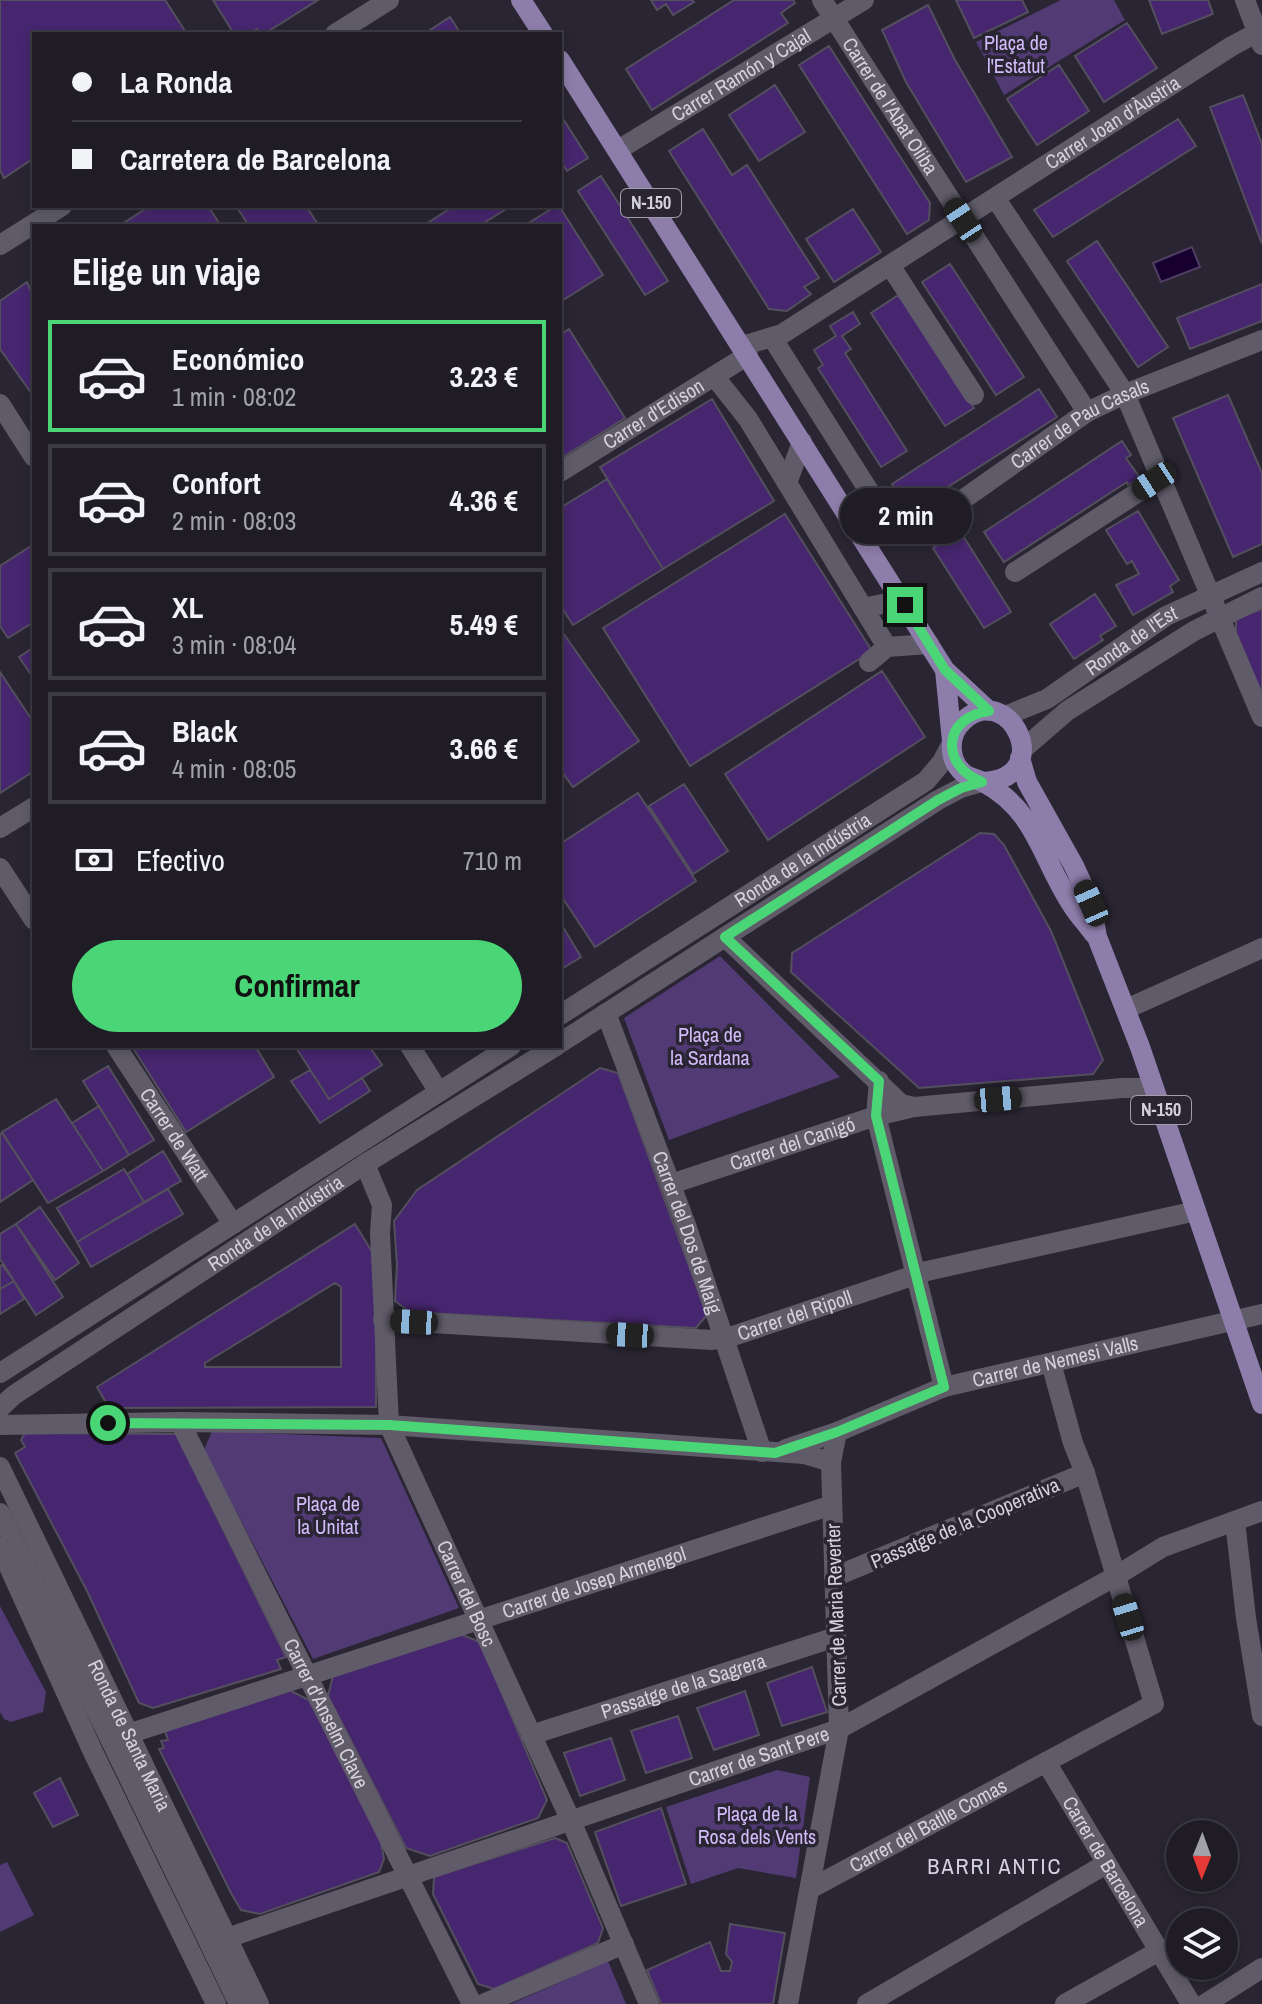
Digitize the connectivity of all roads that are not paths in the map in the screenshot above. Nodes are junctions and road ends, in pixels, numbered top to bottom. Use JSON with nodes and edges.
{"nodes":[{"id":1,"x":389,"y":0,"type":"edge"},
{"id":2,"x":521,"y":0,"type":"edge"},
{"id":3,"x":864,"y":0,"type":"edge"},
{"id":4,"x":1245,"y":0,"type":"edge"},
{"id":5,"x":827,"y":8,"type":"edge"},
{"id":6,"x":338,"y":32,"type":"edge"},
{"id":7,"x":542,"y":32,"type":"edge"},
{"id":8,"x":1260,"y":35,"type":"edge"},
{"id":9,"x":562,"y":63,"type":"edge"},
{"id":10,"x":618,"y":150,"type":"junction"},
{"id":11,"x":996,"y":199,"type":"junction"},
{"id":12,"x":59,"y":208,"type":"edge"},
{"id":13,"x":963,"y":220,"type":"junction"},
{"id":14,"x":33,"y":224,"type":"edge"},
{"id":15,"x":32,"y":225,"type":"edge"},
{"id":16,"x":0,"y":245,"type":"edge"},
{"id":17,"x":891,"y":267,"type":"junction"},
{"id":18,"x":778,"y":336,"type":"junction"},
{"id":19,"x":1262,"y":340,"type":"edge"},
{"id":20,"x":745,"y":351,"type":"junction"},
{"id":21,"x":714,"y":376,"type":"junction"},
{"id":22,"x":1125,"y":394,"type":"junction"},
{"id":23,"x":974,"y":395,"type":"dead end"},
{"id":24,"x":0,"y":404,"type":"edge"},
{"id":25,"x":1087,"y":412,"type":"junction"},
{"id":26,"x":802,"y":442,"type":"junction"},
{"id":27,"x":32,"y":454,"type":"edge"},
{"id":28,"x":562,"y":471,"type":"edge"},
{"id":29,"x":1160,"y":478,"type":"junction"},
{"id":30,"x":787,"y":483,"type":"junction"},
{"id":31,"x":1015,"y":572,"type":"dead end"},
{"id":32,"x":1262,"y":572,"type":"edge"},
{"id":33,"x":1209,"y":595,"type":"junction"},
{"id":34,"x":1262,"y":597,"type":"edge"},
{"id":35,"x":902,"y":600,"type":"junction"},
{"id":36,"x":863,"y":608,"type":"junction"},
{"id":37,"x":1220,"y":618,"type":"junction"},
{"id":38,"x":929,"y":644,"type":"junction"},
{"id":39,"x":887,"y":647,"type":"junction"},
{"id":40,"x":869,"y":662,"type":"dead end"},
{"id":41,"x":945,"y":670,"type":"junction"},
{"id":42,"x":997,"y":714,"type":"junction"},
{"id":43,"x":1262,"y":717,"type":"edge"},
{"id":44,"x":952,"y":742,"type":"junction"},
{"id":45,"x":1021,"y":754,"type":"junction"},
{"id":46,"x":982,"y":782,"type":"junction"},
{"id":47,"x":32,"y":808,"type":"edge"},
{"id":48,"x":0,"y":828,"type":"edge"},
{"id":49,"x":0,"y":868,"type":"edge"},
{"id":50,"x":32,"y":917,"type":"edge"},
{"id":51,"x":725,"y":937,"type":"junction"},
{"id":52,"x":1097,"y":937,"type":"junction"},
{"id":53,"x":1262,"y":948,"type":"edge"},
{"id":54,"x":1126,"y":1009,"type":"junction"},
{"id":55,"x":606,"y":1013,"type":"junction"},
{"id":56,"x":562,"y":1014,"type":"edge"},
{"id":57,"x":562,"y":1042,"type":"edge"},
{"id":58,"x":117,"y":1048,"type":"edge"},
{"id":59,"x":411,"y":1048,"type":"edge"},
{"id":60,"x":508,"y":1048,"type":"edge"},
{"id":61,"x":553,"y":1048,"type":"edge"},
{"id":62,"x":879,"y":1081,"type":"junction"},
{"id":63,"x":1153,"y":1088,"type":"junction"},
{"id":64,"x":439,"y":1092,"type":"junction"},
{"id":65,"x":914,"y":1107,"type":"junction"},
{"id":66,"x":876,"y":1116,"type":"junction"},
{"id":67,"x":365,"y":1164,"type":"junction"},
{"id":68,"x":671,"y":1184,"type":"junction"},
{"id":69,"x":1196,"y":1211,"type":"junction"},
{"id":70,"x":233,"y":1224,"type":"junction"},
{"id":71,"x":917,"y":1275,"type":"junction"},
{"id":72,"x":1262,"y":1314,"type":"edge"},
{"id":73,"x":383,"y":1320,"type":"junction"},
{"id":74,"x":1233,"y":1321,"type":"junction"},
{"id":75,"x":724,"y":1338,"type":"junction"},
{"id":76,"x":1051,"y":1363,"type":"junction"},
{"id":77,"x":0,"y":1373,"type":"edge"},
{"id":78,"x":944,"y":1387,"type":"junction"},
{"id":79,"x":1262,"y":1404,"type":"edge"},
{"id":80,"x":0,"y":1408,"type":"edge"},
{"id":81,"x":180,"y":1422,"type":"junction"},
{"id":82,"x":0,"y":1425,"type":"edge"},
{"id":83,"x":389,"y":1425,"type":"junction"},
{"id":84,"x":837,"y":1432,"type":"junction"},
{"id":85,"x":768,"y":1452,"type":"junction"},
{"id":86,"x":831,"y":1462,"type":"junction"},
{"id":87,"x":0,"y":1467,"type":"edge"},
{"id":88,"x":1085,"y":1473,"type":"junction"},
{"id":89,"x":832,"y":1505,"type":"junction"},
{"id":90,"x":1262,"y":1511,"type":"edge"},
{"id":91,"x":0,"y":1513,"type":"edge"},
{"id":92,"x":1235,"y":1521,"type":"junction"},
{"id":93,"x":0,"y":1547,"type":"edge"},
{"id":94,"x":1116,"y":1576,"type":"junction"},
{"id":95,"x":834,"y":1577,"type":"junction"},
{"id":96,"x":479,"y":1620,"type":"junction"},
{"id":97,"x":836,"y":1637,"type":"junction"},
{"id":98,"x":307,"y":1675,"type":"junction"},
{"id":99,"x":1262,"y":1716,"type":"edge"},
{"id":100,"x":839,"y":1729,"type":"junction"},
{"id":101,"x":128,"y":1734,"type":"junction"},
{"id":102,"x":531,"y":1735,"type":"junction"},
{"id":103,"x":1046,"y":1762,"type":"junction"},
{"id":104,"x":571,"y":1821,"type":"junction"},
{"id":105,"x":1106,"y":1864,"type":"junction"},
{"id":106,"x":408,"y":1877,"type":"junction"},
{"id":107,"x":810,"y":1889,"type":"junction"},
{"id":108,"x":227,"y":1938,"type":"junction"},
{"id":109,"x":624,"y":1944,"type":"junction"},
{"id":110,"x":1159,"y":1951,"type":"junction"},
{"id":111,"x":1262,"y":1968,"type":"edge"},
{"id":112,"x":216,"y":2004,"type":"edge"},
{"id":113,"x":239,"y":2004,"type":"edge"},
{"id":114,"x":259,"y":2004,"type":"edge"},
{"id":115,"x":472,"y":2004,"type":"edge"},
{"id":116,"x":483,"y":2004,"type":"edge"},
{"id":117,"x":649,"y":2004,"type":"edge"},
{"id":118,"x":788,"y":2004,"type":"edge"},
{"id":119,"x":867,"y":2004,"type":"edge"},
{"id":120,"x":1065,"y":2004,"type":"edge"},
{"id":121,"x":1191,"y":2004,"type":"edge"},
{"id":122,"x":1205,"y":2004,"type":"edge"}],
"edges":[{"from":1,"to":6,"type":"street"},
{"from":2,"to":7,"type":"main road"},
{"from":3,"to":5,"type":"street","name":"Carrer Ramón y Cajal"},
{"from":4,"to":8,"type":"street"},
{"from":5,"to":10,"type":"street","name":"Carrer Ramón y Cajal"},
{"from":5,"to":13,"type":"street","name":"Carrer de l'Abat Oliba"},
{"from":8,"to":11,"type":"street","name":"Carrer Joan d'Àustria"},
{"from":9,"to":10,"type":"main road","number":"N-150"},
{"from":10,"to":20,"type":"main road","number":"N-150"},
{"from":11,"to":13,"type":"street","name":"Carrer Joan d'Àustria"},
{"from":11,"to":22,"type":"street"},
{"from":12,"to":14,"type":"street"},
{"from":13,"to":17,"type":"street","name":"Carrer Joan d'Àustria"},
{"from":13,"to":25,"type":"street","name":"Carrer de l'Abat Oliba"},
{"from":15,"to":16,"type":"street"},
{"from":17,"to":18,"type":"street","name":"Carrer d'Edison"},
{"from":17,"to":23,"type":"street"},
{"from":18,"to":20,"type":"street","name":"Carrer d'Edison"},
{"from":18,"to":25,"type":"street","name":"Carrer de Pau Casals"},
{"from":19,"to":22,"type":"street","name":"Carrer de Pau Casals"},
{"from":20,"to":21,"type":"street","name":"Carrer d'Edison"},
{"from":20,"to":26,"type":"main road","number":"N-150"},
{"from":21,"to":28,"type":"street","name":"Carrer d'Edison"},
{"from":21,"to":30,"type":"street"},
{"from":22,"to":25,"type":"street","name":"Carrer de Pau Casals"},
{"from":22,"to":29,"type":"street"},
{"from":24,"to":27,"type":"street"},
{"from":26,"to":30,"type":"street"},
{"from":26,"to":35,"type":"main road","number":"N-150"},
{"from":29,"to":31,"type":"street"},
{"from":29,"to":33,"type":"street"},
{"from":30,"to":36,"type":"street"},
{"from":32,"to":33,"type":"street","name":"Ronda de l'Est"},
{"from":33,"to":37,"type":"street"},
{"from":33,"to":42,"type":"street","name":"Ronda de l'Est"},
{"from":34,"to":37,"type":"street","name":"Ronda de l'Est"},
{"from":35,"to":36,"type":"street"},
{"from":35,"to":38,"type":"main road","number":"N-150"},
{"from":36,"to":39,"type":"street"},
{"from":37,"to":43,"type":"street"},
{"from":37,"to":45,"type":"street","name":"Ronda de l'Est"},
{"from":38,"to":39,"type":"street"},
{"from":38,"to":41,"type":"main road","number":"N-150"},
{"from":39,"to":40,"type":"street"},
{"from":41,"to":42,"type":"main road","number":"N-150"},
{"from":41,"to":44,"type":"main road","number":"N-150"},
{"from":42,"to":44,"type":"main road"},
{"from":42,"to":45,"type":"main road","number":"N-150"},
{"from":44,"to":46,"type":"main road","number":"N-150"},
{"from":44,"to":56,"type":"street","name":"Ronda de la Indústria"},
{"from":45,"to":46,"type":"main road"},
{"from":45,"to":52,"type":"main road","number":"N-150"},
{"from":46,"to":51,"type":"street","name":"Ronda de la Indústria"},
{"from":46,"to":52,"type":"main road","number":"N-150"},
{"from":47,"to":48,"type":"street"},
{"from":49,"to":50,"type":"street"},
{"from":51,"to":55,"type":"street","name":"Ronda de la Indústria"},
{"from":51,"to":62,"type":"street"},
{"from":52,"to":54,"type":"main road","number":"N-150"},
{"from":53,"to":54,"type":"street"},
{"from":54,"to":63,"type":"main road","number":"N-150"},
{"from":55,"to":57,"type":"street","name":"Ronda de la Indústria"},
{"from":55,"to":68,"type":"street","name":"Carrer del Dos de Maig"},
{"from":58,"to":70,"type":"street","name":"Carrer de Watt"},
{"from":59,"to":64,"type":"street"},
{"from":60,"to":64,"type":"street","name":"Ronda de la Indústria"},
{"from":61,"to":67,"type":"street","name":"Ronda de la Indústria"},
{"from":62,"to":65,"type":"street"},
{"from":62,"to":66,"type":"street"},
{"from":63,"to":65,"type":"street","name":"Carrer del Canigó"},
{"from":63,"to":69,"type":"main road","number":"N-150"},
{"from":64,"to":70,"type":"street","name":"Ronda de la Indústria"},
{"from":65,"to":66,"type":"street","name":"Carrer del Canigó"},
{"from":66,"to":68,"type":"street","name":"Carrer del Canigó"},
{"from":66,"to":71,"type":"street"},
{"from":67,"to":73,"type":"street","name":"Carrer del Bosc"},
{"from":67,"to":80,"type":"street","name":"Ronda de la Indústria"},
{"from":68,"to":75,"type":"street","name":"Carrer del Dos de Maig"},
{"from":69,"to":71,"type":"street","name":"Carrer del Ripoll"},
{"from":69,"to":74,"type":"main road","number":"N-150"},
{"from":70,"to":77,"type":"street","name":"Ronda de la Indústria"},
{"from":71,"to":75,"type":"street","name":"Carrer del Ripoll"},
{"from":71,"to":78,"type":"street"},
{"from":72,"to":74,"type":"street","name":"Carrer de Nemesi Valls"},
{"from":73,"to":75,"type":"street","name":"Carrer del Ripoll"},
{"from":73,"to":83,"type":"street","name":"Carrer del Bosc"},
{"from":74,"to":76,"type":"street","name":"Carrer de Nemesi Valls"},
{"from":74,"to":79,"type":"main road","number":"N-150"},
{"from":75,"to":85,"type":"street","name":"Carrer del Dos de Maig"},
{"from":76,"to":78,"type":"street","name":"Carrer de Nemesi Valls"},
{"from":76,"to":88,"type":"street"},
{"from":78,"to":84,"type":"street","name":"Carrer de Nemesi Valls"},
{"from":81,"to":82,"type":"street","name":"Carrer de Nemesi Valls"},
{"from":81,"to":83,"type":"street","name":"Carrer de Nemesi Valls"},
{"from":81,"to":98,"type":"street","name":"Carrer d'Anselm Clave"},
{"from":83,"to":85,"type":"street","name":"Carrer de Nemesi Valls"},
{"from":83,"to":96,"type":"street","name":"Carrer del Bosc"},
{"from":84,"to":85,"type":"street","name":"Carrer de Nemesi Valls"},
{"from":84,"to":86,"type":"street"},
{"from":85,"to":86,"type":"street","name":"Carrer de Nemesi Valls"},
{"from":86,"to":89,"type":"street","name":"Carrer de Maria Reverter"},
{"from":87,"to":101,"type":"street","name":"Ronda de Santa Maria"},
{"from":88,"to":94,"type":"street","name":"Passatge de la Cooperativa"},
{"from":88,"to":95,"type":"street","name":"Passatge de la Cooperativa"},
{"from":89,"to":95,"type":"street","name":"Carrer de Maria Reverter"},
{"from":89,"to":96,"type":"street","name":"Carrer de Josep Armengol"},
{"from":90,"to":92,"type":"street","name":"Carrer de Sant Pere"},
{"from":91,"to":113,"type":"street","name":"Ronda de Santa Maria"},
{"from":92,"to":94,"type":"street","name":"Carrer de Sant Pere"},
{"from":92,"to":99,"type":"street"},
{"from":93,"to":112,"type":"street","name":"Ronda de Santa Maria"},
{"from":94,"to":100,"type":"street","name":"Carrer de Sant Pere"},
{"from":94,"to":103,"type":"street","name":"Passatge de la Cooperativa"},
{"from":95,"to":97,"type":"street","name":"Carrer de Maria Reverter"},
{"from":96,"to":98,"type":"street","name":"Carrer de Josep Armengol"},
{"from":96,"to":102,"type":"street","name":"Carrer del Bosc"},
{"from":97,"to":100,"type":"street","name":"Carrer de Maria Reverter"},
{"from":97,"to":102,"type":"street","name":"Passatge de la Sagrera"},
{"from":98,"to":101,"type":"street","name":"Carrer de Josep Armengol"},
{"from":98,"to":106,"type":"street","name":"Carrer d'Anselm Clave"},
{"from":100,"to":104,"type":"street","name":"Carrer de Sant Pere"},
{"from":100,"to":107,"type":"street","name":"Carrer de Maria Reverter"},
{"from":101,"to":108,"type":"street","name":"Ronda de Santa Maria"},
{"from":102,"to":104,"type":"street","name":"Carrer del Bosc"},
{"from":103,"to":105,"type":"street","name":"Carrer de Barcelona"},
{"from":103,"to":107,"type":"street","name":"Carrer del Batlle Comas"},
{"from":104,"to":106,"type":"street","name":"Carrer de Sant Pere"},
{"from":104,"to":109,"type":"street","name":"Carrer del Bosc"},
{"from":105,"to":110,"type":"street","name":"Carrer de Barcelona"},
{"from":105,"to":119,"type":"street"},
{"from":106,"to":108,"type":"street","name":"Carrer de Sant Pere"},
{"from":106,"to":115,"type":"street","name":"Carrer d'Anselm Clave"},
{"from":107,"to":118,"type":"street","name":"Carrer de Maria Reverter"},
{"from":108,"to":114,"type":"street","name":"Ronda de Santa Maria"},
{"from":109,"to":116,"type":"street"},
{"from":109,"to":117,"type":"street","name":"Carrer del Bosc"},
{"from":110,"to":120,"type":"street"},
{"from":110,"to":121,"type":"street","name":"Carrer de Barcelona"},
{"from":111,"to":122,"type":"street"}]}
